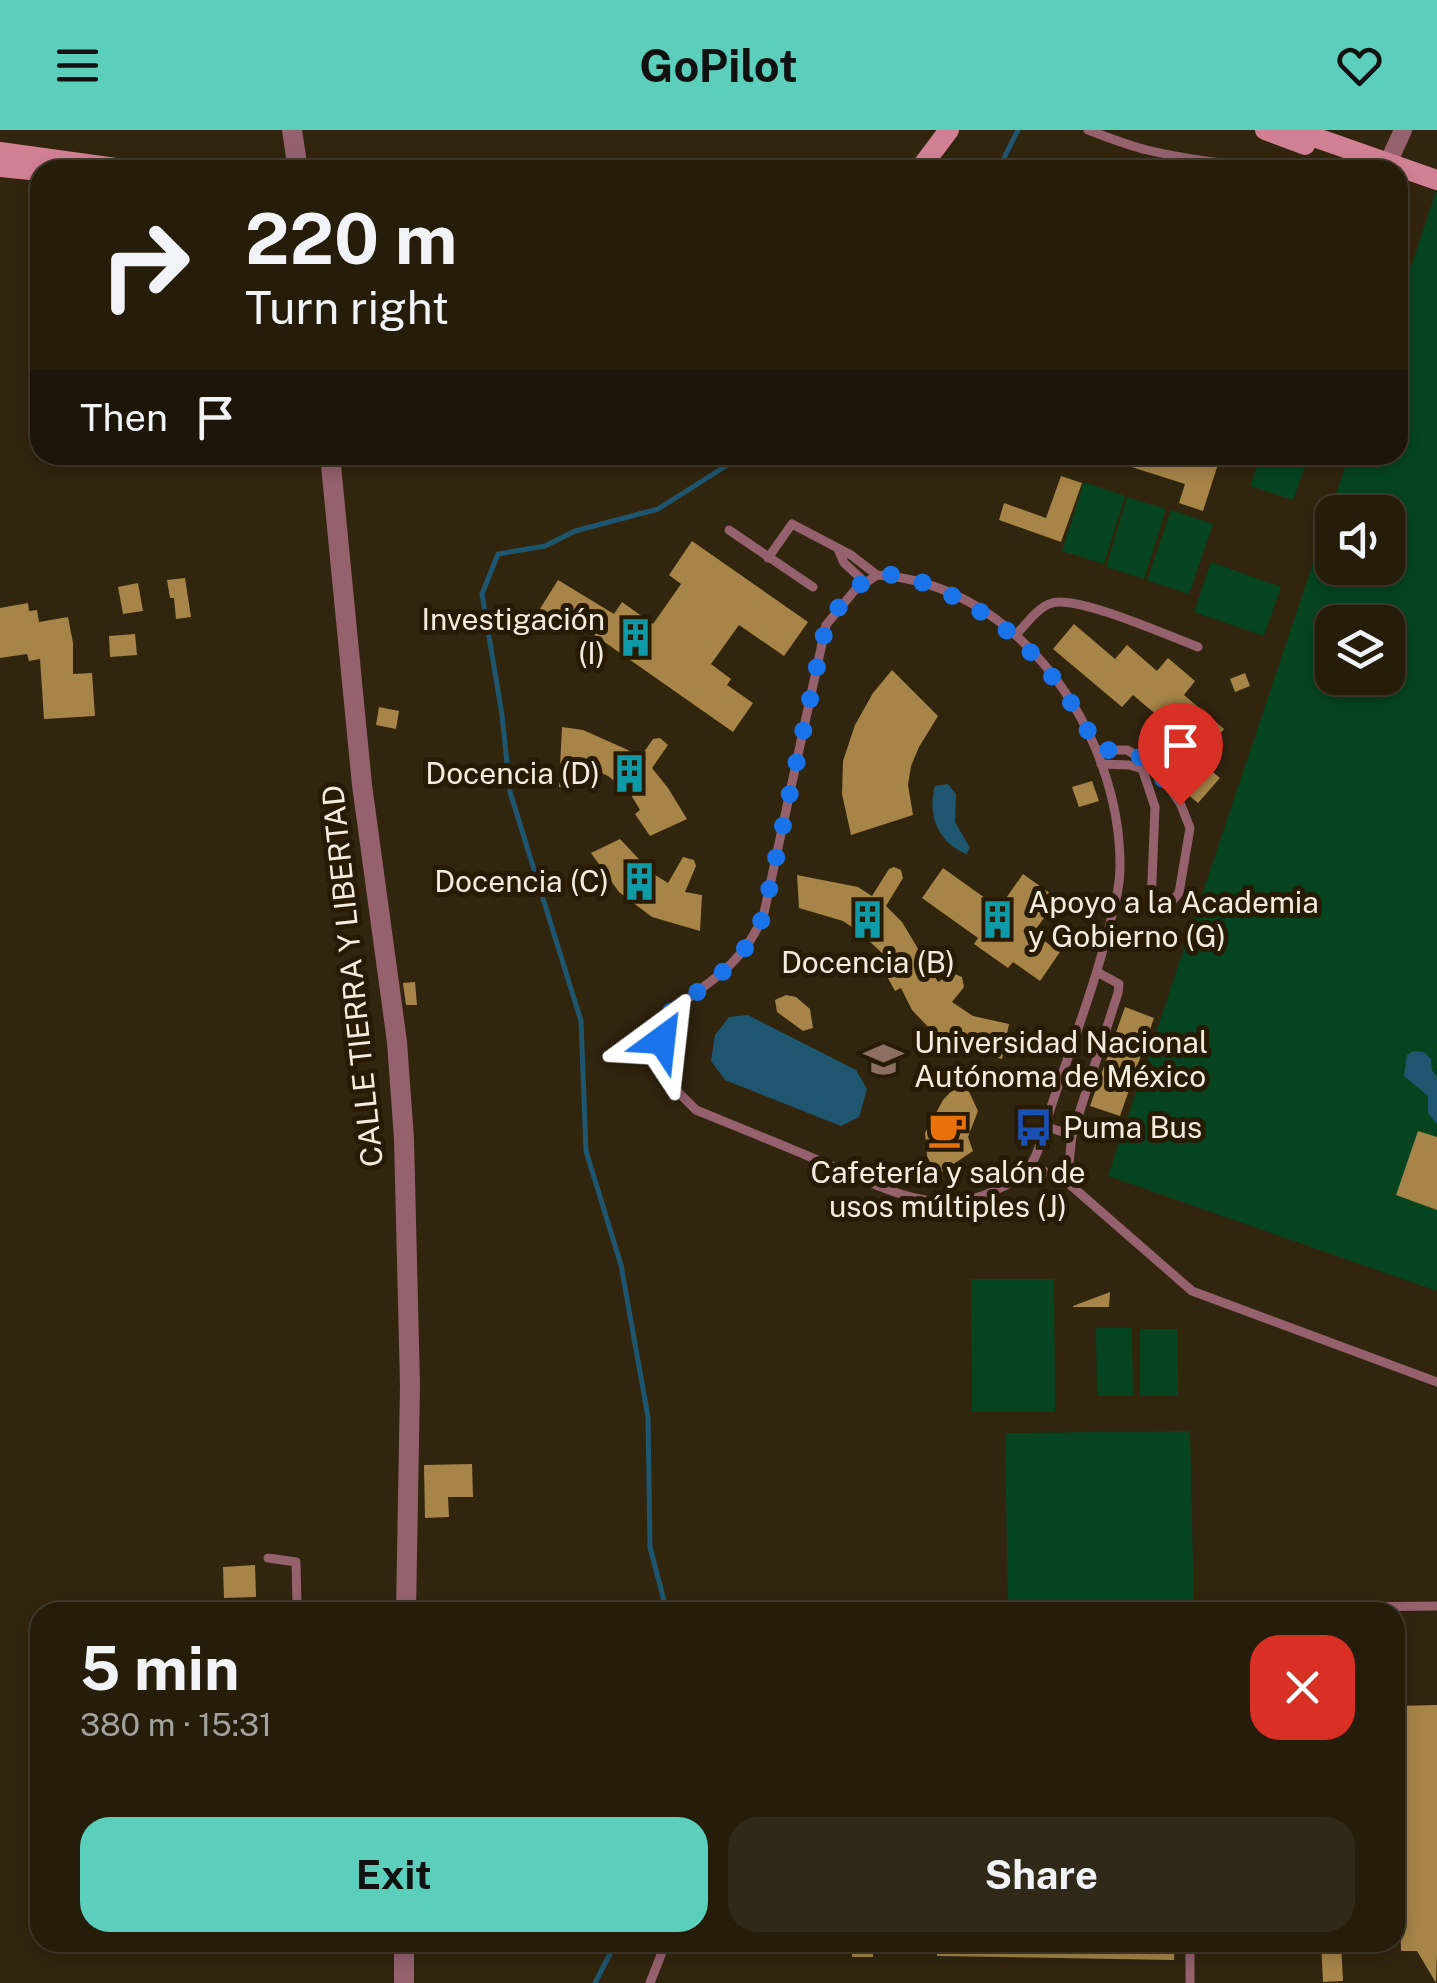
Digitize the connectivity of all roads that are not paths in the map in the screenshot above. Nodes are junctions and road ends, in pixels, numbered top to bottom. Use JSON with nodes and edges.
{"nodes":[{"id":1,"x":292,"y":130,"type":"edge"},
{"id":2,"x":936,"y":130,"type":"edge"},
{"id":3,"x":949,"y":130,"type":"edge"},
{"id":4,"x":1088,"y":130,"type":"edge"},
{"id":5,"x":1265,"y":130,"type":"edge"},
{"id":6,"x":1294,"y":130,"type":"edge"},
{"id":7,"x":1402,"y":130,"type":"edge"},
{"id":8,"x":0,"y":152,"type":"edge"},
{"id":9,"x":58,"y":160,"type":"edge"},
{"id":10,"x":296,"y":160,"type":"edge"},
{"id":11,"x":914,"y":160,"type":"edge"},
{"id":12,"x":926,"y":160,"type":"edge"},
{"id":13,"x":1190,"y":160,"type":"edge"},
{"id":14,"x":1360,"y":160,"type":"edge"},
{"id":15,"x":1366,"y":160,"type":"edge"},
{"id":16,"x":1391,"y":160,"type":"edge"},
{"id":17,"x":0,"y":167,"type":"edge"},
{"id":18,"x":30,"y":170,"type":"edge"},
{"id":19,"x":1408,"y":173,"type":"edge"},
{"id":20,"x":1408,"y":177,"type":"edge"},
{"id":21,"x":1437,"y":180,"type":"edge"},
{"id":22,"x":1437,"y":189,"type":"edge"},
{"id":23,"x":331,"y":465,"type":"edge"},
{"id":24,"x":729,"y":530,"type":"dead end"},
{"id":25,"x":838,"y":549,"type":"junction"},
{"id":26,"x":768,"y":558,"type":"junction"},
{"id":27,"x":876,"y":575,"type":"junction"},
{"id":28,"x":865,"y":582,"type":"junction"},
{"id":29,"x":813,"y":587,"type":"dead end"},
{"id":30,"x":1016,"y":635,"type":"junction"},
{"id":31,"x":1198,"y":647,"type":"dead end"},
{"id":32,"x":1098,"y":750,"type":"junction"},
{"id":33,"x":1101,"y":764,"type":"junction"},
{"id":34,"x":1156,"y":767,"type":"junction"},
{"id":35,"x":1143,"y":771,"type":"junction"},
{"id":36,"x":1097,"y":972,"type":"junction"},
{"id":37,"x":1044,"y":1126,"type":"junction"},
{"id":38,"x":1072,"y":1135,"type":"junction"},
{"id":39,"x":1031,"y":1165,"type":"junction"},
{"id":40,"x":1068,"y":1182,"type":"junction"},
{"id":41,"x":1437,"y":1382,"type":"edge"},
{"id":42,"x":268,"y":1558,"type":"dead end"},
{"id":43,"x":297,"y":1602,"type":"edge"},
{"id":44,"x":406,"y":1602,"type":"edge"},
{"id":45,"x":1405,"y":1606,"type":"edge"},
{"id":46,"x":1437,"y":1606,"type":"edge"},
{"id":47,"x":404,"y":1952,"type":"edge"},
{"id":48,"x":662,"y":1952,"type":"edge"},
{"id":49,"x":1190,"y":1952,"type":"edge"},
{"id":50,"x":404,"y":1983,"type":"edge"},
{"id":51,"x":650,"y":1983,"type":"edge"},
{"id":52,"x":1190,"y":1983,"type":"edge"}],
"edges":[{"from":1,"to":10,"type":"street"},
{"from":2,"to":11,"type":"main road"},
{"from":3,"to":12,"type":"main road"},
{"from":4,"to":13,"type":"lane"},
{"from":5,"to":14,"type":"main road"},
{"from":6,"to":15,"type":"main road"},
{"from":7,"to":16,"type":"street"},
{"from":8,"to":9,"type":"main road"},
{"from":17,"to":18,"type":"main road"},
{"from":19,"to":21,"type":"main road"},
{"from":20,"to":22,"type":"main road"},
{"from":23,"to":44,"type":"street","name":"CALLE TIERRA Y LIBERTAD"},
{"from":24,"to":26,"type":"lane"},
{"from":25,"to":26,"type":"lane"},
{"from":25,"to":27,"type":"lane"},
{"from":25,"to":28,"type":"lane"},
{"from":26,"to":29,"type":"lane"},
{"from":27,"to":28,"type":"lane"},
{"from":27,"to":30,"type":"lane"},
{"from":28,"to":39,"type":"lane"},
{"from":30,"to":31,"type":"lane"},
{"from":30,"to":32,"type":"lane"},
{"from":32,"to":33,"type":"lane"},
{"from":32,"to":34,"type":"lane"},
{"from":33,"to":35,"type":"lane"},
{"from":33,"to":36,"type":"lane"},
{"from":34,"to":35,"type":"lane"},
{"from":34,"to":35,"type":"lane"},
{"from":36,"to":37,"type":"lane"},
{"from":36,"to":38,"type":"lane"},
{"from":37,"to":38,"type":"lane"},
{"from":37,"to":39,"type":"lane"},
{"from":38,"to":40,"type":"lane"},
{"from":39,"to":40,"type":"lane"},
{"from":40,"to":41,"type":"lane"},
{"from":42,"to":43,"type":"lane"},
{"from":45,"to":46,"type":"lane"},
{"from":47,"to":50,"type":"street"},
{"from":48,"to":51,"type":"lane"},
{"from":49,"to":52,"type":"lane"}]}
